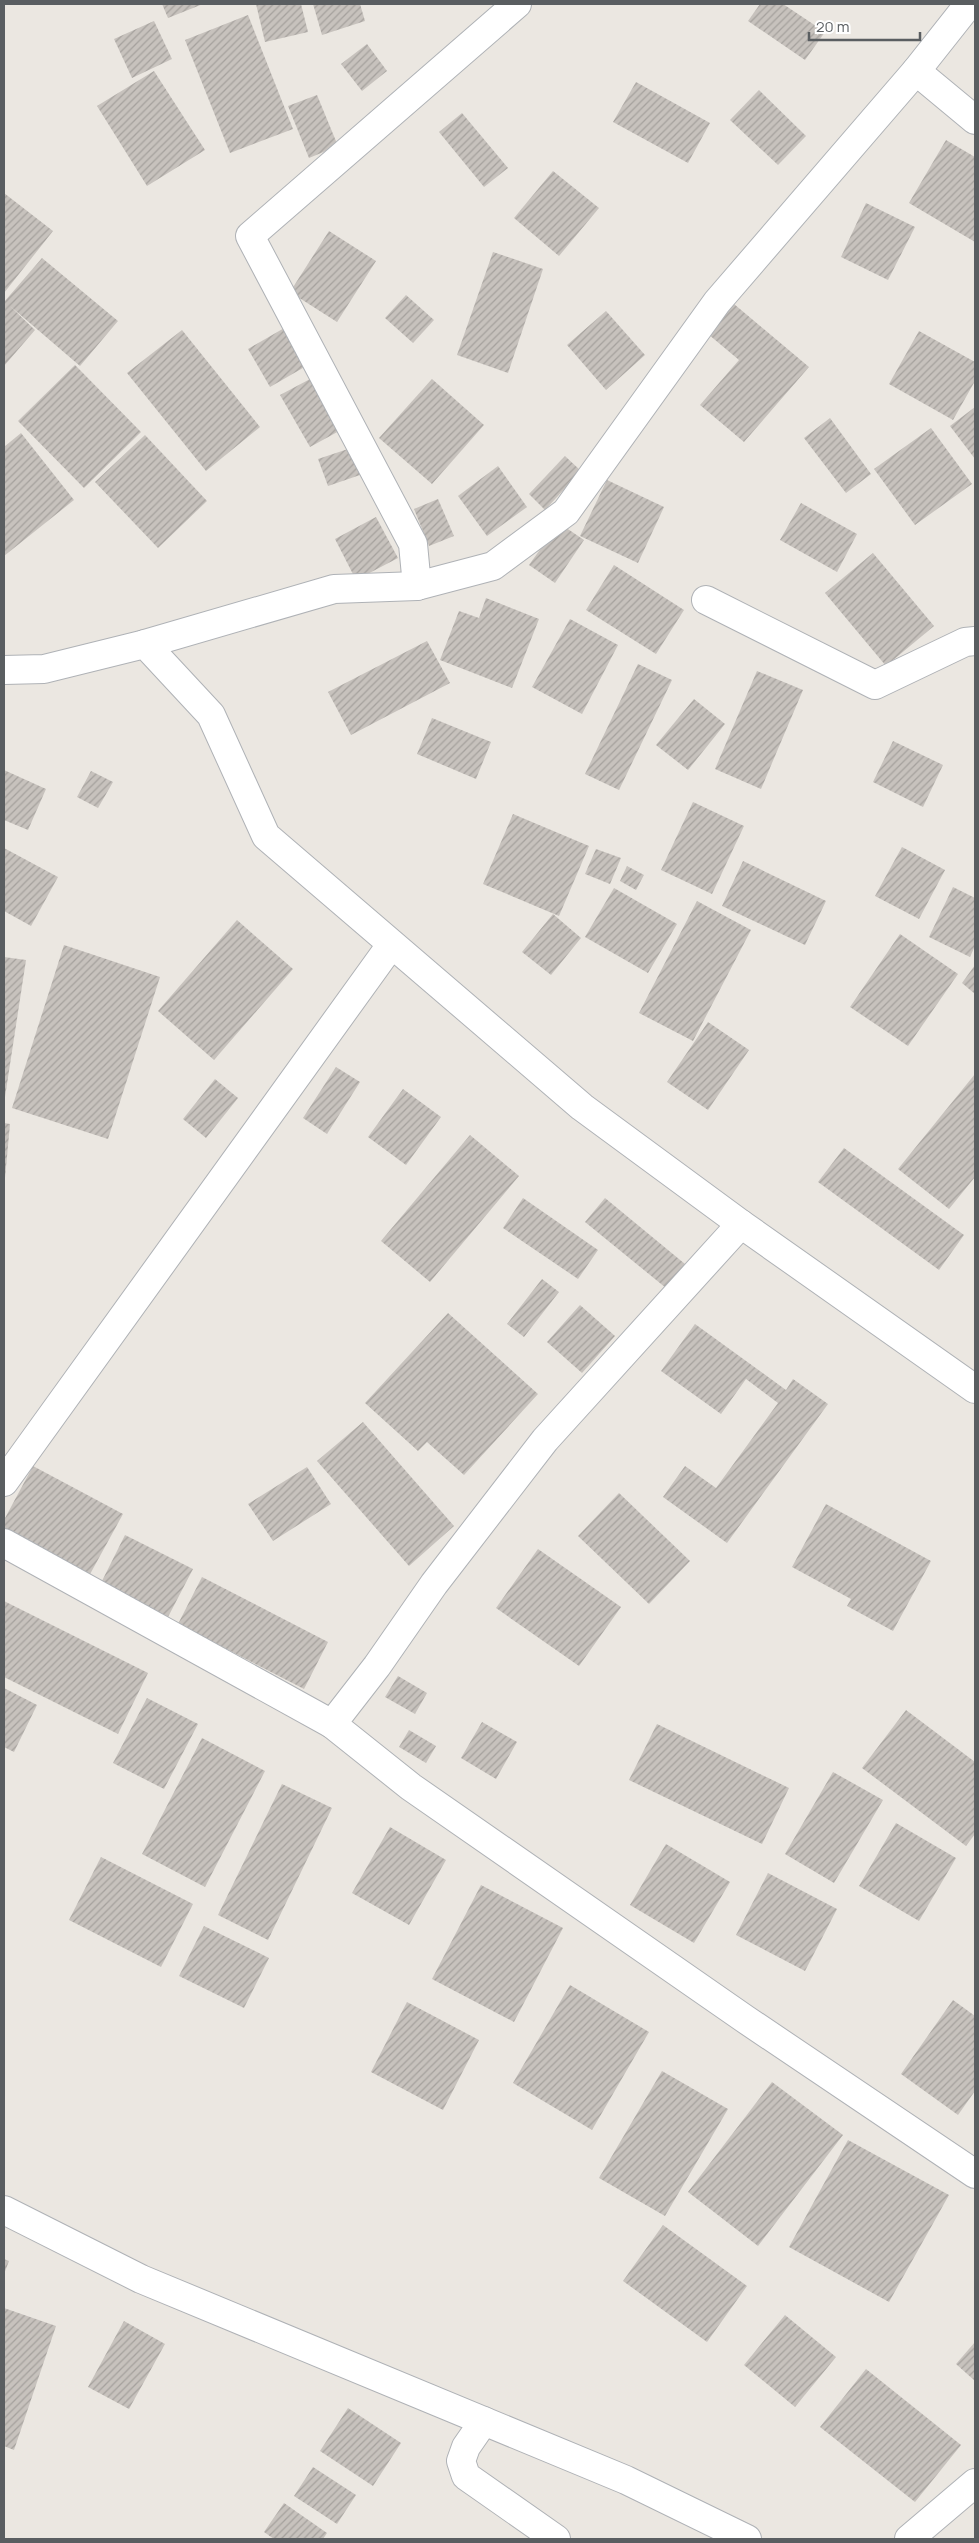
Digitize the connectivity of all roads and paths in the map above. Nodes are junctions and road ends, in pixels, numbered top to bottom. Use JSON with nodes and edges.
{"nodes":[{"id":1,"x":517,"y":4,"type":"edge"},
{"id":2,"x":969,"y":4,"type":"edge"},
{"id":3,"x":916,"y":71,"type":"junction"},
{"id":4,"x":975,"y":120,"type":"edge"},
{"id":5,"x":417,"y":586,"type":"junction"},
{"id":6,"x":706,"y":600,"type":"dead end"},
{"id":7,"x":975,"y":641,"type":"edge"},
{"id":8,"x":144,"y":644,"type":"junction"},
{"id":9,"x":4,"y":670,"type":"edge"},
{"id":10,"x":391,"y":946,"type":"junction"},
{"id":11,"x":741,"y":1224,"type":"junction"},
{"id":12,"x":975,"y":1389,"type":"edge"},
{"id":13,"x":4,"y":1482,"type":"edge"},
{"id":14,"x":4,"y":1543,"type":"edge"},
{"id":15,"x":332,"y":1724,"type":"junction"},
{"id":16,"x":975,"y":2174,"type":"edge"},
{"id":17,"x":4,"y":2210,"type":"edge"},
{"id":18,"x":484,"y":2421,"type":"junction"},
{"id":19,"x":973,"y":2487,"type":"edge"},
{"id":20,"x":556,"y":2539,"type":"edge"},
{"id":21,"x":747,"y":2539,"type":"edge"},
{"id":22,"x":909,"y":2539,"type":"edge"}],
"edges":[{"from":1,"to":5,"type":"street"},
{"from":2,"to":3,"type":"street"},
{"from":3,"to":4,"type":"street"},
{"from":3,"to":5,"type":"street"},
{"from":5,"to":8,"type":"street"},
{"from":6,"to":7,"type":"street"},
{"from":8,"to":9,"type":"street"},
{"from":8,"to":10,"type":"street"},
{"from":10,"to":11,"type":"street"},
{"from":10,"to":13,"type":"street"},
{"from":11,"to":12,"type":"street"},
{"from":11,"to":15,"type":"street"},
{"from":14,"to":15,"type":"street"},
{"from":15,"to":16,"type":"street"},
{"from":17,"to":18,"type":"street"},
{"from":18,"to":20,"type":"street"},
{"from":18,"to":21,"type":"street"},
{"from":19,"to":22,"type":"street"}]}
